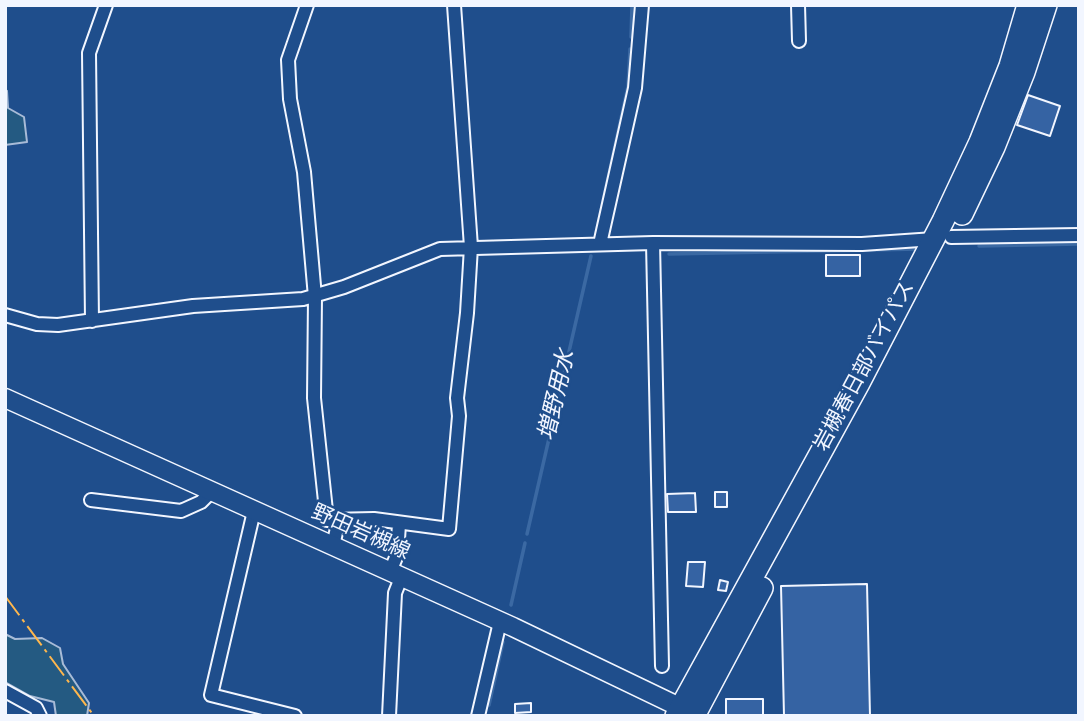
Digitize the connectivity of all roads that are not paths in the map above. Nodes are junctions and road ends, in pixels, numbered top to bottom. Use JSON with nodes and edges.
{"nodes":[{"id":1,"x":106,"y":5,"type":"edge"},
{"id":2,"x":307,"y":5,"type":"edge"},
{"id":3,"x":454,"y":5,"type":"edge"},
{"id":4,"x":642,"y":5,"type":"edge"},
{"id":5,"x":798,"y":5,"type":"edge"},
{"id":6,"x":1028,"y":5,"type":"edge"},
{"id":7,"x":1046,"y":5,"type":"edge"},
{"id":8,"x":799,"y":41,"type":"dead end"},
{"id":9,"x":1079,"y":235,"type":"edge"},
{"id":10,"x":942,"y":238,"type":"junction"},
{"id":11,"x":653,"y":243,"type":"junction"},
{"id":12,"x":600,"y":244,"type":"junction"},
{"id":13,"x":471,"y":247,"type":"junction"},
{"id":14,"x":315,"y":297,"type":"junction"},
{"id":15,"x":5,"y":316,"type":"edge"},
{"id":16,"x":92,"y":321,"type":"junction"},
{"id":17,"x":5,"y":398,"type":"edge"},
{"id":18,"x":211,"y":492,"type":"junction"},
{"id":19,"x":91,"y":500,"type":"dead end"},
{"id":20,"x":254,"y":511,"type":"junction"},
{"id":21,"x":339,"y":519,"type":"junction"},
{"id":22,"x":399,"y":524,"type":"junction"},
{"id":23,"x":332,"y":546,"type":"junction"},
{"id":24,"x":395,"y":575,"type":"junction"},
{"id":25,"x":500,"y":622,"type":"junction"},
{"id":26,"x":662,"y":666,"type":"dead end"},
{"id":27,"x":5,"y":691,"type":"edge"},
{"id":28,"x":686,"y":713,"type":"edge"},
{"id":29,"x":40,"y":716,"type":"edge"},
{"id":30,"x":295,"y":716,"type":"edge"},
{"id":31,"x":390,"y":716,"type":"edge"},
{"id":32,"x":478,"y":716,"type":"edge"}],
"edges":[{"from":1,"to":16,"type":"street"},
{"from":2,"to":14,"type":"street"},
{"from":3,"to":13,"type":"street"},
{"from":4,"to":12,"type":"street"},
{"from":5,"to":8,"type":"street"},
{"from":6,"to":10,"type":"highway","name":"岩槻春日部バイパス"},
{"from":7,"to":10,"type":"highway","name":"岩槻春日部バイパス"},
{"from":9,"to":10,"type":"street"},
{"from":10,"to":11,"type":"street"},
{"from":10,"to":28,"type":"highway","name":"岩槻春日部バイパス"},
{"from":11,"to":12,"type":"street"},
{"from":11,"to":26,"type":"street"},
{"from":12,"to":13,"type":"street"},
{"from":13,"to":14,"type":"street"},
{"from":13,"to":22,"type":"street"},
{"from":14,"to":16,"type":"street"},
{"from":14,"to":21,"type":"street"},
{"from":15,"to":16,"type":"street"},
{"from":17,"to":18,"type":"main road","name":"野田岩槻線"},
{"from":18,"to":19,"type":"street"},
{"from":18,"to":20,"type":"main road","name":"野田岩槻線"},
{"from":20,"to":23,"type":"main road","name":"野田岩槻線"},
{"from":20,"to":30,"type":"street"},
{"from":21,"to":22,"type":"street"},
{"from":21,"to":23,"type":"street"},
{"from":22,"to":24,"type":"street"},
{"from":23,"to":24,"type":"main road","name":"野田岩槻線"},
{"from":24,"to":25,"type":"main road","name":"野田岩槻線"},
{"from":24,"to":31,"type":"street"},
{"from":25,"to":28,"type":"main road","name":"野田岩槻線"},
{"from":25,"to":32,"type":"street"},
{"from":27,"to":29,"type":"street"}]}
